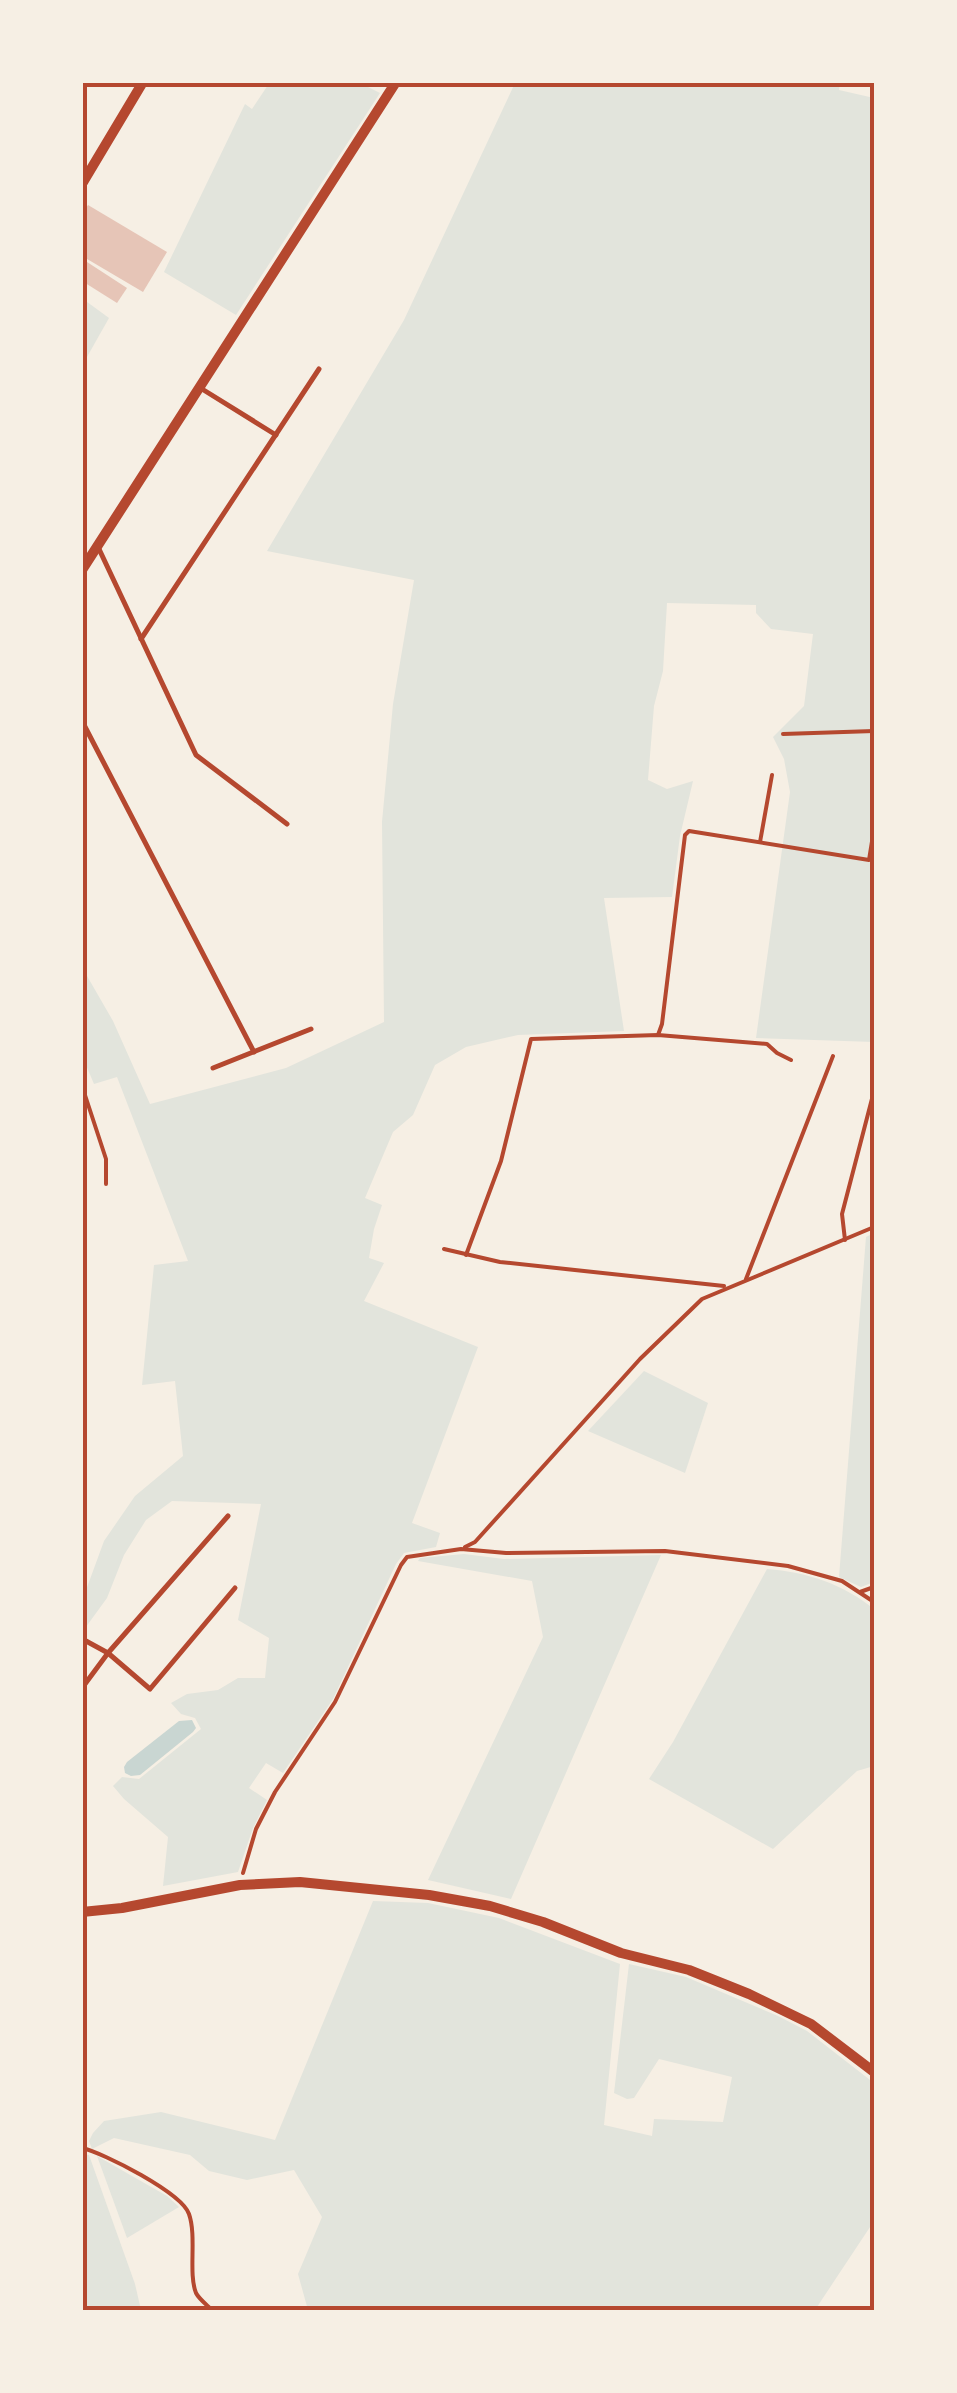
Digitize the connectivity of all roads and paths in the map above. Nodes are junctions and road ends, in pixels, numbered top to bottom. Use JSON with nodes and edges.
{"nodes":[{"id":1,"x":144,"y":82,"type":"edge"},
{"id":2,"x":396,"y":82,"type":"edge"},
{"id":3,"x":82,"y":184,"type":"edge"},
{"id":4,"x":319,"y":369,"type":"dead end"},
{"id":5,"x":200,"y":388,"type":"junction"},
{"id":6,"x":276,"y":435,"type":"junction"},
{"id":7,"x":98,"y":547,"type":"junction"},
{"id":8,"x":82,"y":570,"type":"edge"},
{"id":9,"x":141,"y":639,"type":"junction"},
{"id":10,"x":82,"y":721,"type":"edge"},
{"id":11,"x":874,"y":731,"type":"edge"},
{"id":12,"x":783,"y":734,"type":"dead end"},
{"id":13,"x":772,"y":775,"type":"dead end"},
{"id":14,"x":286,"y":824,"type":"dead end"},
{"id":15,"x":874,"y":830,"type":"edge"},
{"id":16,"x":760,"y":842,"type":"junction"},
{"id":17,"x":311,"y":1030,"type":"dead end"},
{"id":18,"x":658,"y":1035,"type":"junction"},
{"id":19,"x":254,"y":1052,"type":"junction"},
{"id":20,"x":833,"y":1056,"type":"dead end"},
{"id":21,"x":792,"y":1060,"type":"dead end"},
{"id":22,"x":212,"y":1068,"type":"dead end"},
{"id":23,"x":82,"y":1086,"type":"edge"},
{"id":24,"x":874,"y":1091,"type":"edge"},
{"id":25,"x":106,"y":1184,"type":"dead end"},
{"id":26,"x":874,"y":1227,"type":"edge"},
{"id":27,"x":845,"y":1240,"type":"junction"},
{"id":28,"x":444,"y":1248,"type":"dead end"},
{"id":29,"x":466,"y":1255,"type":"junction"},
{"id":30,"x":746,"y":1279,"type":"junction"},
{"id":31,"x":729,"y":1286,"type":"junction"},
{"id":32,"x":228,"y":1516,"type":"dead end"},
{"id":33,"x":461,"y":1549,"type":"junction"},
{"id":34,"x":874,"y":1587,"type":"edge"},
{"id":35,"x":235,"y":1588,"type":"dead end"},
{"id":36,"x":860,"y":1592,"type":"junction"},
{"id":37,"x":874,"y":1602,"type":"edge"},
{"id":38,"x":86,"y":1641,"type":"dead end"},
{"id":39,"x":108,"y":1653,"type":"junction"},
{"id":40,"x":82,"y":1688,"type":"edge"},
{"id":41,"x":240,"y":1885,"type":"junction"},
{"id":42,"x":82,"y":1912,"type":"edge"},
{"id":43,"x":874,"y":2072,"type":"edge"},
{"id":44,"x":82,"y":2148,"type":"edge"},
{"id":45,"x":212,"y":2310,"type":"edge"}],
"edges":[{"from":1,"to":3,"type":"street"},
{"from":2,"to":5,"type":"street"},
{"from":4,"to":6,"type":"lane"},
{"from":5,"to":6,"type":"lane"},
{"from":5,"to":7,"type":"street"},
{"from":6,"to":9,"type":"lane"},
{"from":7,"to":8,"type":"street"},
{"from":7,"to":9,"type":"lane"},
{"from":9,"to":14,"type":"lane"},
{"from":10,"to":19,"type":"lane"},
{"from":11,"to":12,"type":"path"},
{"from":13,"to":16,"type":"path"},
{"from":15,"to":16,"type":"path"},
{"from":16,"to":18,"type":"path"},
{"from":17,"to":19,"type":"lane"},
{"from":18,"to":21,"type":"path"},
{"from":18,"to":29,"type":"path"},
{"from":19,"to":22,"type":"lane"},
{"from":20,"to":30,"type":"path"},
{"from":23,"to":25,"type":"path"},
{"from":24,"to":27,"type":"path"},
{"from":26,"to":27,"type":"path"},
{"from":27,"to":30,"type":"path"},
{"from":28,"to":29,"type":"path"},
{"from":29,"to":31,"type":"path"},
{"from":30,"to":31,"type":"path"},
{"from":31,"to":33,"type":"path"},
{"from":32,"to":39,"type":"lane"},
{"from":33,"to":36,"type":"path"},
{"from":33,"to":41,"type":"path"},
{"from":34,"to":36,"type":"path"},
{"from":35,"to":39,"type":"lane"},
{"from":36,"to":37,"type":"path"},
{"from":38,"to":39,"type":"lane"},
{"from":39,"to":40,"type":"lane"},
{"from":41,"to":42,"type":"street"},
{"from":41,"to":43,"type":"street"},
{"from":44,"to":45,"type":"path"}]}
